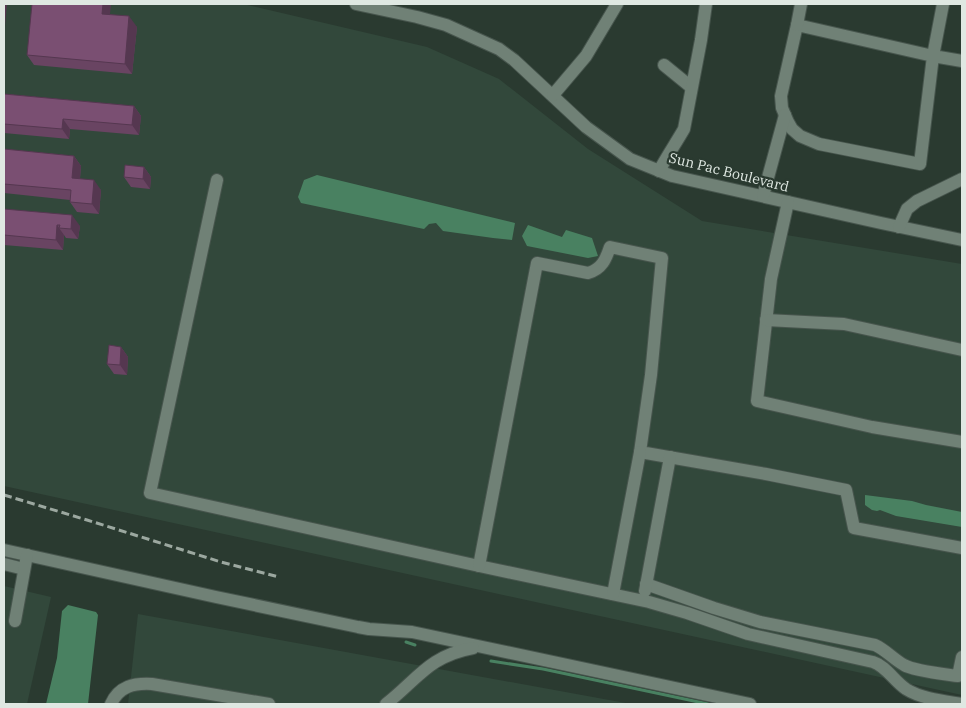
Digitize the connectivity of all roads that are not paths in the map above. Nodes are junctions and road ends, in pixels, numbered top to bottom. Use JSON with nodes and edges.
{"nodes":[{"id":1,"x":356,"y":4,"type":"edge"},
{"id":2,"x":617,"y":4,"type":"edge"},
{"id":3,"x":706,"y":4,"type":"edge"},
{"id":4,"x":801,"y":4,"type":"edge"},
{"id":5,"x":943,"y":4,"type":"edge"},
{"id":6,"x":407,"y":9,"type":"edge"},
{"id":7,"x":797,"y":25,"type":"junction"},
{"id":8,"x":933,"y":56,"type":"junction"},
{"id":9,"x":962,"y":61,"type":"edge"},
{"id":10,"x":664,"y":65,"type":"dead end"},
{"id":11,"x":691,"y":88,"type":"junction"},
{"id":12,"x":553,"y":95,"type":"junction"},
{"id":13,"x":785,"y":115,"type":"junction"},
{"id":14,"x":659,"y":171,"type":"junction"},
{"id":15,"x":962,"y":179,"type":"edge"},
{"id":16,"x":217,"y":180,"type":"dead end"},
{"id":17,"x":762,"y":196,"type":"junction"},
{"id":18,"x":788,"y":202,"type":"junction"},
{"id":19,"x":899,"y":227,"type":"junction"},
{"id":20,"x":962,"y":240,"type":"edge"},
{"id":21,"x":766,"y":320,"type":"junction"},
{"id":22,"x":962,"y":350,"type":"edge"},
{"id":23,"x":962,"y":442,"type":"edge"},
{"id":24,"x":640,"y":452,"type":"junction"},
{"id":25,"x":670,"y":457,"type":"junction"},
{"id":26,"x":962,"y":548,"type":"edge"},
{"id":27,"x":4,"y":550,"type":"edge"},
{"id":28,"x":26,"y":555,"type":"junction"},
{"id":29,"x":4,"y":564,"type":"edge"},
{"id":30,"x":479,"y":566,"type":"junction"},
{"id":31,"x":24,"y":569,"type":"junction"},
{"id":32,"x":646,"y":584,"type":"junction"},
{"id":33,"x":613,"y":594,"type":"junction"},
{"id":34,"x":643,"y":600,"type":"junction"},
{"id":35,"x":15,"y":621,"type":"dead end"},
{"id":36,"x":480,"y":646,"type":"junction"},
{"id":37,"x":962,"y":657,"type":"edge"},
{"id":38,"x":111,"y":704,"type":"edge"},
{"id":39,"x":269,"y":704,"type":"edge"},
{"id":40,"x":386,"y":704,"type":"edge"},
{"id":41,"x":750,"y":704,"type":"edge"},
{"id":42,"x":962,"y":704,"type":"edge"}],
"edges":[{"from":1,"to":6,"type":"street","name":"Sun Pac Boulevard"},
{"from":2,"to":12,"type":"street"},
{"from":3,"to":11,"type":"street"},
{"from":4,"to":7,"type":"street"},
{"from":5,"to":8,"type":"street"},
{"from":6,"to":12,"type":"street","name":"Sun Pac Boulevard"},
{"from":7,"to":8,"type":"street"},
{"from":7,"to":13,"type":"street"},
{"from":8,"to":9,"type":"street"},
{"from":8,"to":13,"type":"street"},
{"from":10,"to":11,"type":"street"},
{"from":11,"to":14,"type":"street"},
{"from":12,"to":14,"type":"street","name":"Sun Pac Boulevard"},
{"from":13,"to":17,"type":"street"},
{"from":14,"to":17,"type":"street","name":"Sun Pac Boulevard"},
{"from":15,"to":19,"type":"street"},
{"from":16,"to":30,"type":"street"},
{"from":17,"to":18,"type":"street","name":"Sun Pac Boulevard"},
{"from":18,"to":19,"type":"street","name":"Sun Pac Boulevard"},
{"from":18,"to":21,"type":"street"},
{"from":19,"to":20,"type":"street","name":"Sun Pac Boulevard"},
{"from":21,"to":22,"type":"street"},
{"from":21,"to":23,"type":"street"},
{"from":24,"to":25,"type":"street"},
{"from":24,"to":30,"type":"street"},
{"from":24,"to":33,"type":"street"},
{"from":25,"to":26,"type":"street"},
{"from":25,"to":32,"type":"street"},
{"from":27,"to":28,"type":"street"},
{"from":28,"to":31,"type":"street"},
{"from":28,"to":36,"type":"street"},
{"from":29,"to":31,"type":"street"},
{"from":30,"to":33,"type":"street"},
{"from":31,"to":35,"type":"street"},
{"from":32,"to":34,"type":"street"},
{"from":32,"to":37,"type":"street"},
{"from":33,"to":34,"type":"street"},
{"from":34,"to":42,"type":"street"},
{"from":36,"to":40,"type":"street"},
{"from":36,"to":41,"type":"street"},
{"from":38,"to":39,"type":"street"}]}
